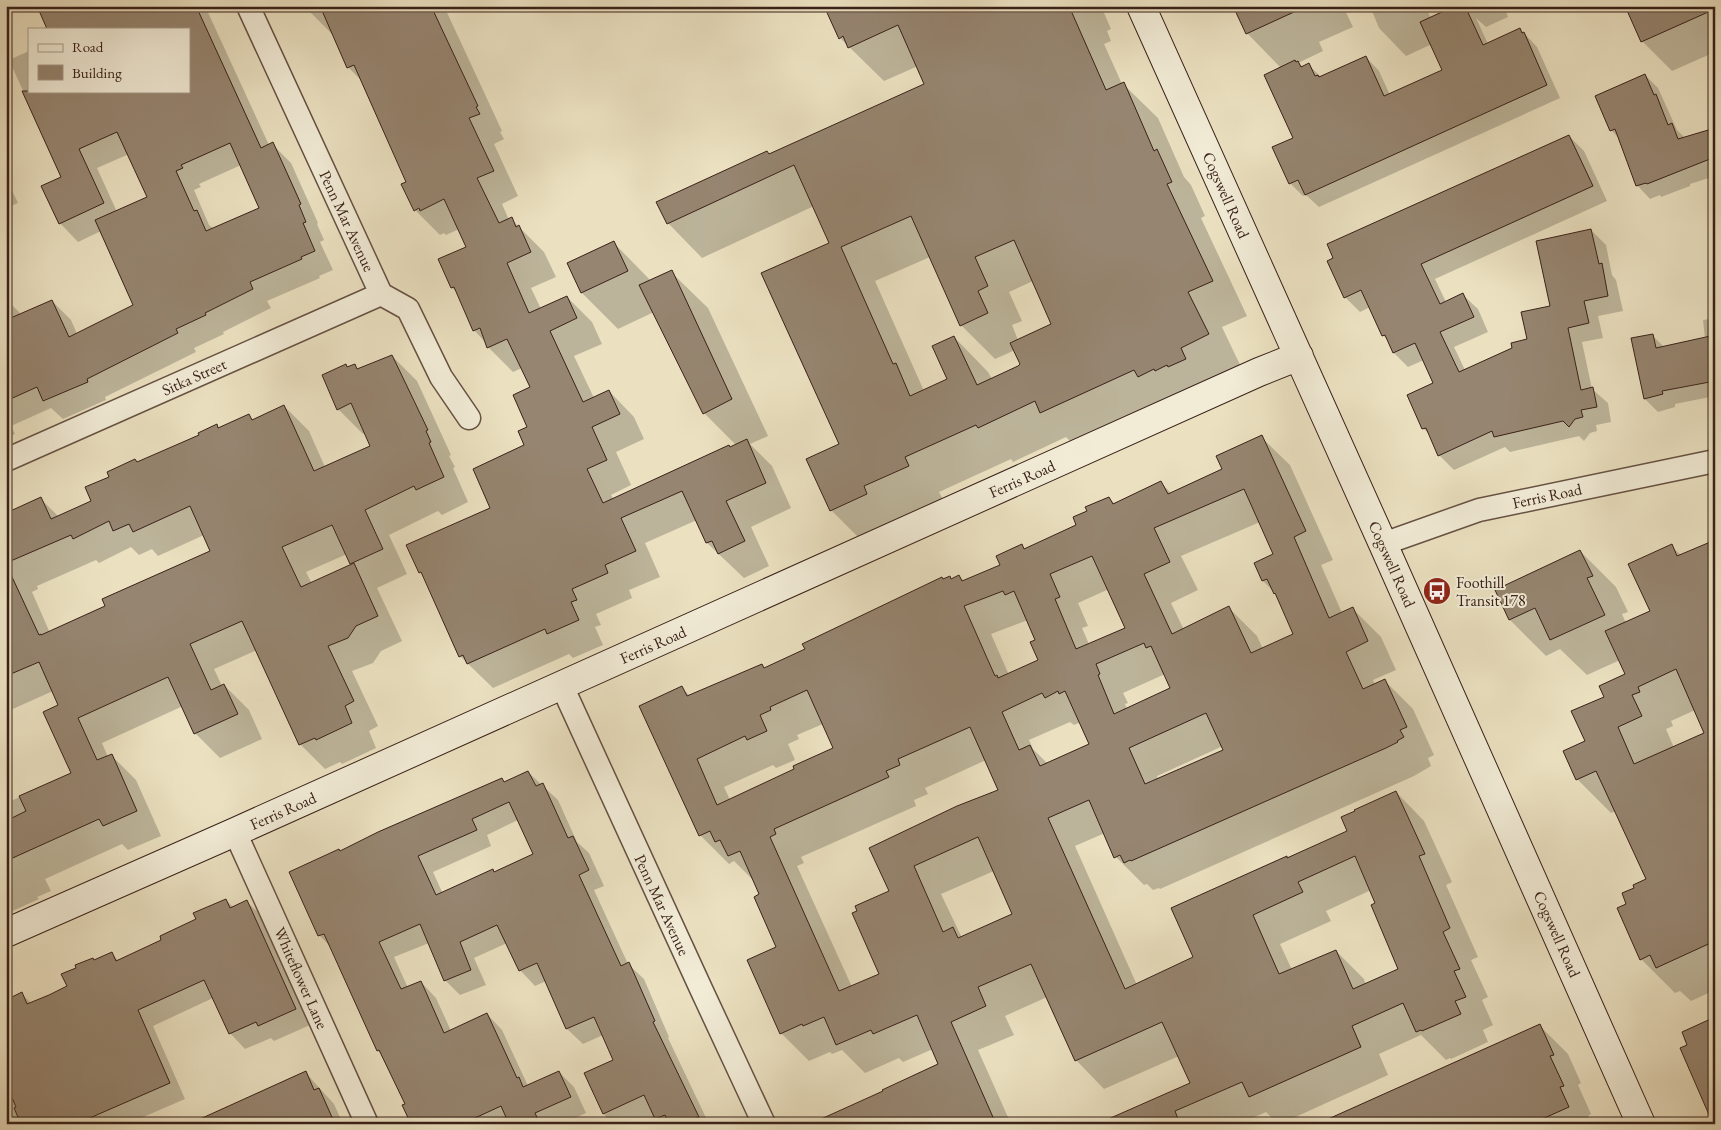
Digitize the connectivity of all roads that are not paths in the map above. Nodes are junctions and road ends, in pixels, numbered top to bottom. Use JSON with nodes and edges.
{"nodes":[{"id":1,"x":248,"y":6,"type":"edge"},
{"id":2,"x":1141,"y":6,"type":"edge"},
{"id":3,"x":381,"y":294,"type":"junction"},
{"id":4,"x":1299,"y":356,"type":"junction"},
{"id":5,"x":469,"y":418,"type":"dead end"},
{"id":6,"x":6,"y":460,"type":"edge"},
{"id":7,"x":1715,"y":461,"type":"edge"},
{"id":8,"x":1383,"y":544,"type":"junction"},
{"id":9,"x":562,"y":686,"type":"junction"},
{"id":10,"x":235,"y":832,"type":"junction"},
{"id":11,"x":6,"y":933,"type":"edge"},
{"id":12,"x":367,"y":1124,"type":"edge"},
{"id":13,"x":764,"y":1124,"type":"edge"},
{"id":14,"x":1641,"y":1124,"type":"edge"}],
"edges":[{"from":1,"to":3,"type":"street","name":"Penn Mar Avenue"},
{"from":2,"to":4,"type":"street","name":"Cogswell Road"},
{"from":3,"to":5,"type":"street"},
{"from":3,"to":6,"type":"street","name":"Sitka Street"},
{"from":4,"to":8,"type":"street","name":"Cogswell Road"},
{"from":4,"to":9,"type":"street","name":"Ferris Road"},
{"from":7,"to":8,"type":"street","name":"Ferris Road"},
{"from":8,"to":14,"type":"street","name":"Cogswell Road"},
{"from":9,"to":10,"type":"street","name":"Ferris Road"},
{"from":9,"to":13,"type":"street","name":"Penn Mar Avenue"},
{"from":10,"to":11,"type":"street","name":"Ferris Road"},
{"from":10,"to":12,"type":"street","name":"Whiteflower Lane"}]}
